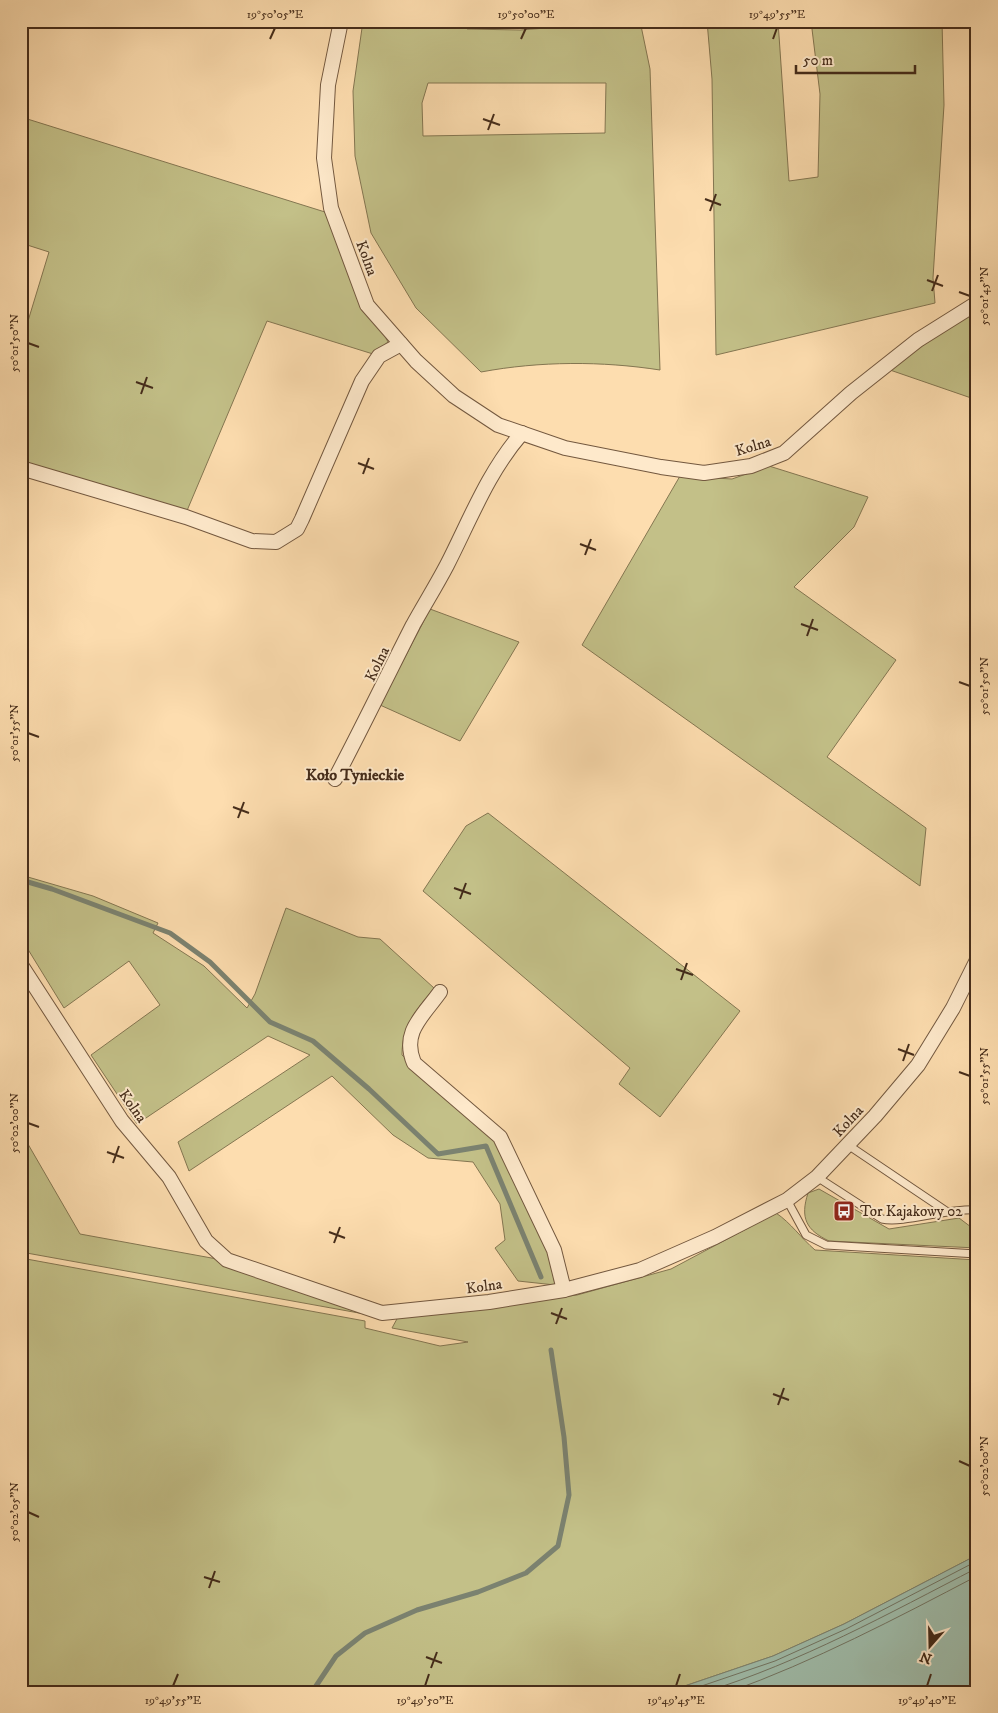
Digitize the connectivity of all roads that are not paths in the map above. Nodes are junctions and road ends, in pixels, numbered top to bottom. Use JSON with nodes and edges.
{"nodes":[{"id":1,"x":341,"y":21,"type":"edge"},
{"id":2,"x":977,"y":303,"type":"edge"},
{"id":3,"x":401,"y":344,"type":"junction"},
{"id":4,"x":522,"y":433,"type":"junction"},
{"id":5,"x":21,"y":468,"type":"edge"},
{"id":6,"x":335,"y":779,"type":"dead end"},
{"id":7,"x":977,"y":960,"type":"edge"},
{"id":8,"x":21,"y":965,"type":"edge"},
{"id":9,"x":973,"y":977,"type":"edge"},
{"id":10,"x":440,"y":992,"type":"dead end"},
{"id":11,"x":848,"y":1145,"type":"junction"},
{"id":12,"x":818,"y":1177,"type":"junction"},
{"id":13,"x":787,"y":1200,"type":"junction"},
{"id":14,"x":977,"y":1210,"type":"edge"},
{"id":15,"x":946,"y":1211,"type":"junction"},
{"id":16,"x":977,"y":1254,"type":"edge"},
{"id":17,"x":564,"y":1290,"type":"junction"}],
"edges":[{"from":1,"to":3,"type":"street","name":"Kolna"},
{"from":2,"to":4,"type":"street","name":"Kolna"},
{"from":3,"to":4,"type":"street","name":"Kolna"},
{"from":3,"to":5,"type":"street"},
{"from":4,"to":6,"type":"street","name":"Kolna"},
{"from":7,"to":9,"type":"street","name":"Kolna"},
{"from":8,"to":17,"type":"street","name":"Kolna"},
{"from":9,"to":11,"type":"street","name":"Kolna"},
{"from":10,"to":17,"type":"street"},
{"from":11,"to":12,"type":"street","name":"Kolna"},
{"from":11,"to":15,"type":"lane"},
{"from":12,"to":13,"type":"street","name":"Kolna"},
{"from":12,"to":15,"type":"lane"},
{"from":13,"to":16,"type":"lane"},
{"from":13,"to":17,"type":"street","name":"Kolna"},
{"from":14,"to":15,"type":"lane"}]}
